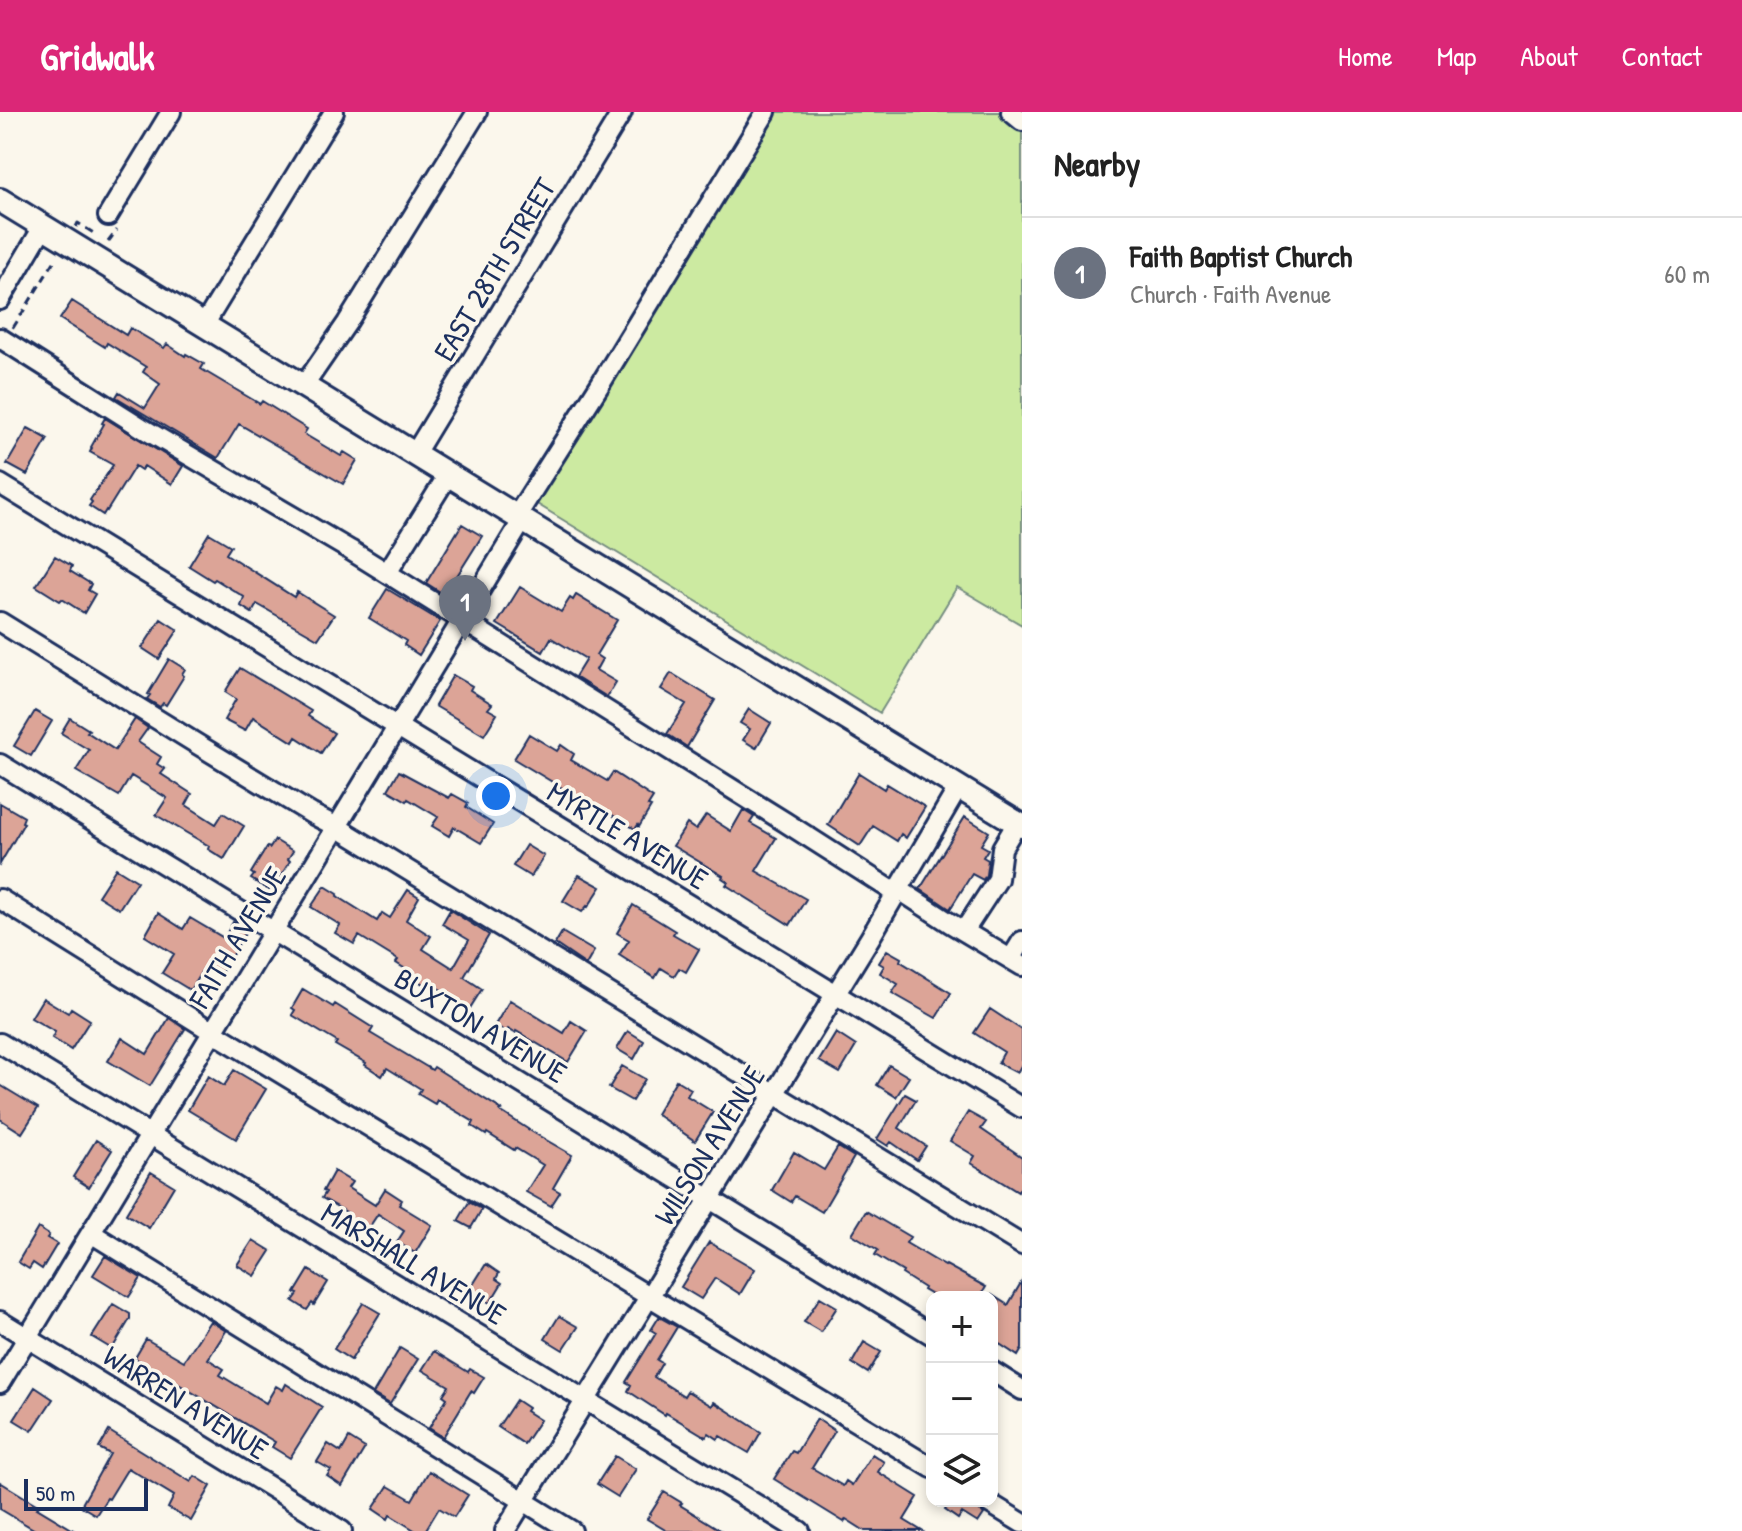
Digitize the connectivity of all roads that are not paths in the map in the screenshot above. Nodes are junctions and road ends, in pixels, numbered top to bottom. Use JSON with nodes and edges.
{"nodes":[{"id":1,"x":171,"y":112,"type":"edge"},
{"id":2,"x":334,"y":112,"type":"edge"},
{"id":3,"x":477,"y":112,"type":"edge"},
{"id":4,"x":622,"y":112,"type":"edge"},
{"id":5,"x":766,"y":112,"type":"edge"},
{"id":6,"x":1011,"y":112,"type":"edge"},
{"id":7,"x":1022,"y":121,"type":"edge"},
{"id":8,"x":0,"y":200,"type":"edge"},
{"id":9,"x":108,"y":216,"type":"dead end"},
{"id":10,"x":43,"y":227,"type":"junction"},
{"id":11,"x":0,"y":300,"type":"edge"},
{"id":12,"x":204,"y":325,"type":"junction"},
{"id":13,"x":2,"y":339,"type":"edge"},
{"id":14,"x":303,"y":387,"type":"junction"},
{"id":15,"x":414,"y":455,"type":"junction"},
{"id":16,"x":448,"y":475,"type":"junction"},
{"id":17,"x":0,"y":484,"type":"edge"},
{"id":18,"x":519,"y":519,"type":"junction"},
{"id":19,"x":387,"y":573,"type":"junction"},
{"id":20,"x":462,"y":620,"type":"junction"},
{"id":21,"x":0,"y":622,"type":"edge"},
{"id":22,"x":398,"y":728,"type":"junction"},
{"id":23,"x":0,"y":764,"type":"edge"},
{"id":24,"x":958,"y":788,"type":"junction"},
{"id":25,"x":1019,"y":825,"type":"edge"},
{"id":26,"x":337,"y":827,"type":"junction"},
{"id":27,"x":897,"y":891,"type":"junction"},
{"id":28,"x":0,"y":899,"type":"edge"},
{"id":29,"x":274,"y":931,"type":"junction"},
{"id":30,"x":964,"y":931,"type":"junction"},
{"id":31,"x":1022,"y":941,"type":"edge"},
{"id":32,"x":1016,"y":962,"type":"edge"},
{"id":33,"x":835,"y":994,"type":"junction"},
{"id":34,"x":213,"y":1032,"type":"junction"},
{"id":35,"x":0,"y":1043,"type":"edge"},
{"id":36,"x":774,"y":1093,"type":"junction"},
{"id":37,"x":1022,"y":1108,"type":"edge"},
{"id":38,"x":150,"y":1135,"type":"junction"},
{"id":39,"x":709,"y":1198,"type":"junction"},
{"id":40,"x":91,"y":1233,"type":"junction"},
{"id":41,"x":1022,"y":1245,"type":"edge"},
{"id":42,"x":649,"y":1296,"type":"junction"},
{"id":43,"x":0,"y":1321,"type":"edge"},
{"id":44,"x":926,"y":1331,"type":"edge"},
{"id":45,"x":27,"y":1338,"type":"junction"},
{"id":46,"x":998,"y":1375,"type":"edge"},
{"id":47,"x":0,"y":1383,"type":"edge"},
{"id":48,"x":1022,"y":1390,"type":"edge"},
{"id":49,"x":585,"y":1400,"type":"junction"},
{"id":50,"x":926,"y":1464,"type":"edge"},
{"id":51,"x":523,"y":1501,"type":"junction"},
{"id":52,"x":996,"y":1507,"type":"edge"},
{"id":53,"x":1022,"y":1523,"type":"edge"},
{"id":54,"x":342,"y":1531,"type":"edge"},
{"id":55,"x":505,"y":1531,"type":"edge"},
{"id":56,"x":572,"y":1531,"type":"edge"},
{"id":57,"x":800,"y":1531,"type":"edge"}],
"edges":[{"from":1,"to":9,"type":"street"},
{"from":2,"to":12,"type":"street"},
{"from":3,"to":14,"type":"street"},
{"from":4,"to":15,"type":"street","name":"EAST 28TH STREET"},
{"from":5,"to":18,"type":"street","name":"FAITH AVENUE"},
{"from":6,"to":7,"type":"street"},
{"from":8,"to":10,"type":"main road"},
{"from":10,"to":11,"type":"street"},
{"from":10,"to":12,"type":"main road"},
{"from":12,"to":14,"type":"main road"},
{"from":13,"to":19,"type":"street"},
{"from":14,"to":15,"type":"main road"},
{"from":15,"to":16,"type":"main road"},
{"from":16,"to":18,"type":"main road"},
{"from":16,"to":19,"type":"street"},
{"from":17,"to":22,"type":"street","name":"MYRTLE AVENUE"},
{"from":18,"to":20,"type":"street","name":"FAITH AVENUE"},
{"from":18,"to":24,"type":"main road"},
{"from":19,"to":20,"type":"street"},
{"from":20,"to":22,"type":"street","name":"FAITH AVENUE"},
{"from":20,"to":27,"type":"street"},
{"from":21,"to":26,"type":"street"},
{"from":22,"to":26,"type":"street","name":"FAITH AVENUE"},
{"from":22,"to":33,"type":"street","name":"MYRTLE AVENUE"},
{"from":23,"to":29,"type":"street","name":"BUXTON AVENUE"},
{"from":24,"to":25,"type":"main road"},
{"from":24,"to":27,"type":"street","name":"WILSON AVENUE"},
{"from":25,"to":30,"type":"street"},
{"from":26,"to":29,"type":"street","name":"FAITH AVENUE"},
{"from":26,"to":36,"type":"street"},
{"from":27,"to":30,"type":"street"},
{"from":27,"to":33,"type":"street","name":"WILSON AVENUE"},
{"from":28,"to":34,"type":"street"},
{"from":29,"to":34,"type":"street","name":"FAITH AVENUE"},
{"from":29,"to":39,"type":"street","name":"BUXTON AVENUE"},
{"from":30,"to":32,"type":"street"},
{"from":31,"to":32,"type":"street"},
{"from":33,"to":36,"type":"street","name":"WILSON AVENUE"},
{"from":33,"to":37,"type":"street","name":"MYRTLE AVENUE"},
{"from":34,"to":38,"type":"street","name":"FAITH AVENUE"},
{"from":34,"to":42,"type":"street"},
{"from":35,"to":38,"type":"street","name":"MARSHALL AVENUE"},
{"from":36,"to":39,"type":"street","name":"WILSON AVENUE"},
{"from":36,"to":41,"type":"street"},
{"from":38,"to":40,"type":"street","name":"FAITH AVENUE"},
{"from":38,"to":49,"type":"street","name":"MARSHALL AVENUE"},
{"from":39,"to":42,"type":"street","name":"WILSON AVENUE"},
{"from":39,"to":44,"type":"street","name":"BUXTON AVENUE"},
{"from":40,"to":45,"type":"street","name":"FAITH AVENUE"},
{"from":40,"to":51,"type":"street"},
{"from":42,"to":49,"type":"street","name":"WILSON AVENUE"},
{"from":42,"to":50,"type":"street"},
{"from":43,"to":45,"type":"street","name":"WARREN AVENUE"},
{"from":45,"to":47,"type":"street","name":"FAITH AVENUE"},
{"from":45,"to":54,"type":"street","name":"WARREN AVENUE"},
{"from":46,"to":48,"type":"street"},
{"from":49,"to":51,"type":"street","name":"WILSON AVENUE"},
{"from":49,"to":57,"type":"street","name":"MARSHALL AVENUE"},
{"from":51,"to":55,"type":"street","name":"WILSON AVENUE"},
{"from":51,"to":56,"type":"street"},
{"from":52,"to":53,"type":"street"}]}
